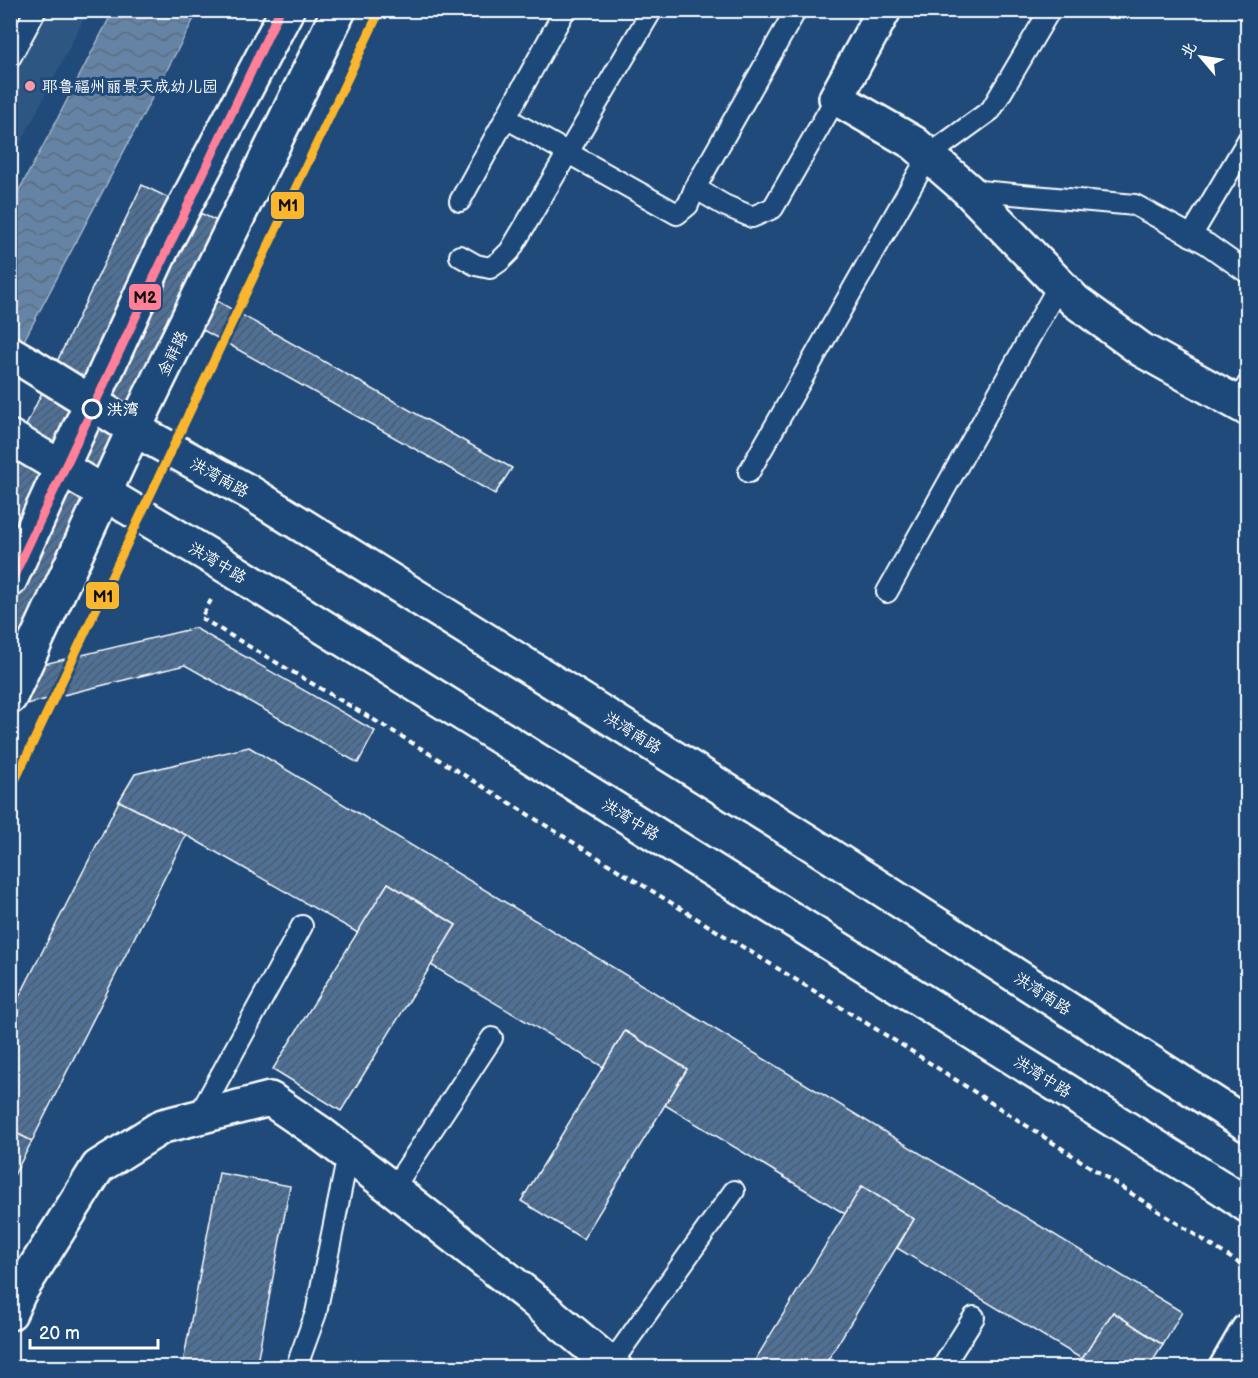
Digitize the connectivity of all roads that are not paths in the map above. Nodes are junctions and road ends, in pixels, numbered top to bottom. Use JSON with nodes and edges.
{"nodes":[{"id":1,"x":36,"y":10,"type":"edge"},
{"id":2,"x":287,"y":10,"type":"edge"},
{"id":3,"x":339,"y":10,"type":"edge"},
{"id":4,"x":566,"y":10,"type":"edge"},
{"id":5,"x":652,"y":10,"type":"edge"},
{"id":6,"x":796,"y":10,"type":"edge"},
{"id":7,"x":884,"y":10,"type":"edge"},
{"id":8,"x":1050,"y":10,"type":"edge"},
{"id":9,"x":10,"y":58,"type":"edge"},
{"id":10,"x":836,"y":98,"type":"junction"},
{"id":11,"x":506,"y":118,"type":"junction"},
{"id":12,"x":1248,"y":140,"type":"edge"},
{"id":13,"x":568,"y":153,"type":"junction"},
{"id":14,"x":929,"y":155,"type":"junction"},
{"id":15,"x":695,"y":188,"type":"junction"},
{"id":16,"x":968,"y":190,"type":"junction"},
{"id":17,"x":460,"y":201,"type":"dead end"},
{"id":18,"x":1191,"y":236,"type":"junction"},
{"id":19,"x":460,"y":256,"type":"dead end"},
{"id":20,"x":1248,"y":273,"type":"edge"},
{"id":21,"x":1059,"y":285,"type":"junction"},
{"id":22,"x":20,"y":358,"type":"edge"},
{"id":23,"x":1244,"y":398,"type":"edge"},
{"id":24,"x":92,"y":403,"type":"junction"},
{"id":25,"x":134,"y":429,"type":"junction"},
{"id":26,"x":10,"y":437,"type":"edge"},
{"id":27,"x":62,"y":468,"type":"junction"},
{"id":28,"x":749,"y":472,"type":"dead end"},
{"id":29,"x":105,"y":494,"type":"junction"},
{"id":30,"x":10,"y":580,"type":"edge"},
{"id":31,"x":886,"y":592,"type":"dead end"},
{"id":32,"x":10,"y":697,"type":"edge"},
{"id":33,"x":302,"y":926,"type":"dead end"},
{"id":34,"x":492,"y":1038,"type":"dead end"},
{"id":35,"x":198,"y":1117,"type":"junction"},
{"id":36,"x":1248,"y":1125,"type":"edge"},
{"id":37,"x":348,"y":1155,"type":"junction"},
{"id":38,"x":393,"y":1189,"type":"junction"},
{"id":39,"x":734,"y":1191,"type":"dead end"},
{"id":40,"x":1248,"y":1206,"type":"edge"},
{"id":41,"x":10,"y":1313,"type":"edge"},
{"id":42,"x":974,"y":1317,"type":"dead end"},
{"id":43,"x":1248,"y":1330,"type":"edge"},
{"id":44,"x":611,"y":1366,"type":"edge"},
{"id":45,"x":296,"y":1368,"type":"edge"},
{"id":46,"x":942,"y":1368,"type":"edge"},
{"id":47,"x":1226,"y":1368,"type":"edge"}],
"edges":[{"from":1,"to":9,"type":"lane"},
{"from":2,"to":24,"type":"main road"},
{"from":3,"to":25,"type":"main road","name":"金祥路"},
{"from":4,"to":11,"type":"lane"},
{"from":5,"to":13,"type":"lane"},
{"from":6,"to":15,"type":"lane"},
{"from":7,"to":10,"type":"main road"},
{"from":8,"to":14,"type":"lane"},
{"from":10,"to":14,"type":"main road"},
{"from":10,"to":15,"type":"lane"},
{"from":11,"to":13,"type":"lane"},
{"from":11,"to":17,"type":"lane"},
{"from":12,"to":18,"type":"lane"},
{"from":13,"to":15,"type":"lane"},
{"from":13,"to":19,"type":"lane"},
{"from":14,"to":16,"type":"main road"},
{"from":14,"to":28,"type":"lane"},
{"from":16,"to":18,"type":"lane"},
{"from":16,"to":21,"type":"main road"},
{"from":18,"to":20,"type":"lane"},
{"from":21,"to":23,"type":"main road"},
{"from":21,"to":31,"type":"lane"},
{"from":22,"to":24,"type":"main road","name":"洪湾南路"},
{"from":24,"to":25,"type":"main road","name":"洪湾南路"},
{"from":24,"to":27,"type":"main road"},
{"from":25,"to":29,"type":"main road","name":"金祥路"},
{"from":25,"to":36,"type":"main road","name":"洪湾南路"},
{"from":26,"to":27,"type":"main road","name":"洪湾中路"},
{"from":27,"to":29,"type":"main road","name":"洪湾中路"},
{"from":27,"to":30,"type":"main road"},
{"from":29,"to":32,"type":"main road","name":"金祥路"},
{"from":29,"to":40,"type":"main road","name":"洪湾中路"},
{"from":33,"to":35,"type":"lane"},
{"from":34,"to":38,"type":"lane"},
{"from":35,"to":37,"type":"main road"},
{"from":35,"to":41,"type":"main road"},
{"from":37,"to":38,"type":"main road"},
{"from":37,"to":45,"type":"lane"},
{"from":38,"to":44,"type":"main road"},
{"from":39,"to":44,"type":"lane"},
{"from":42,"to":46,"type":"lane"},
{"from":43,"to":47,"type":"main road"}]}
